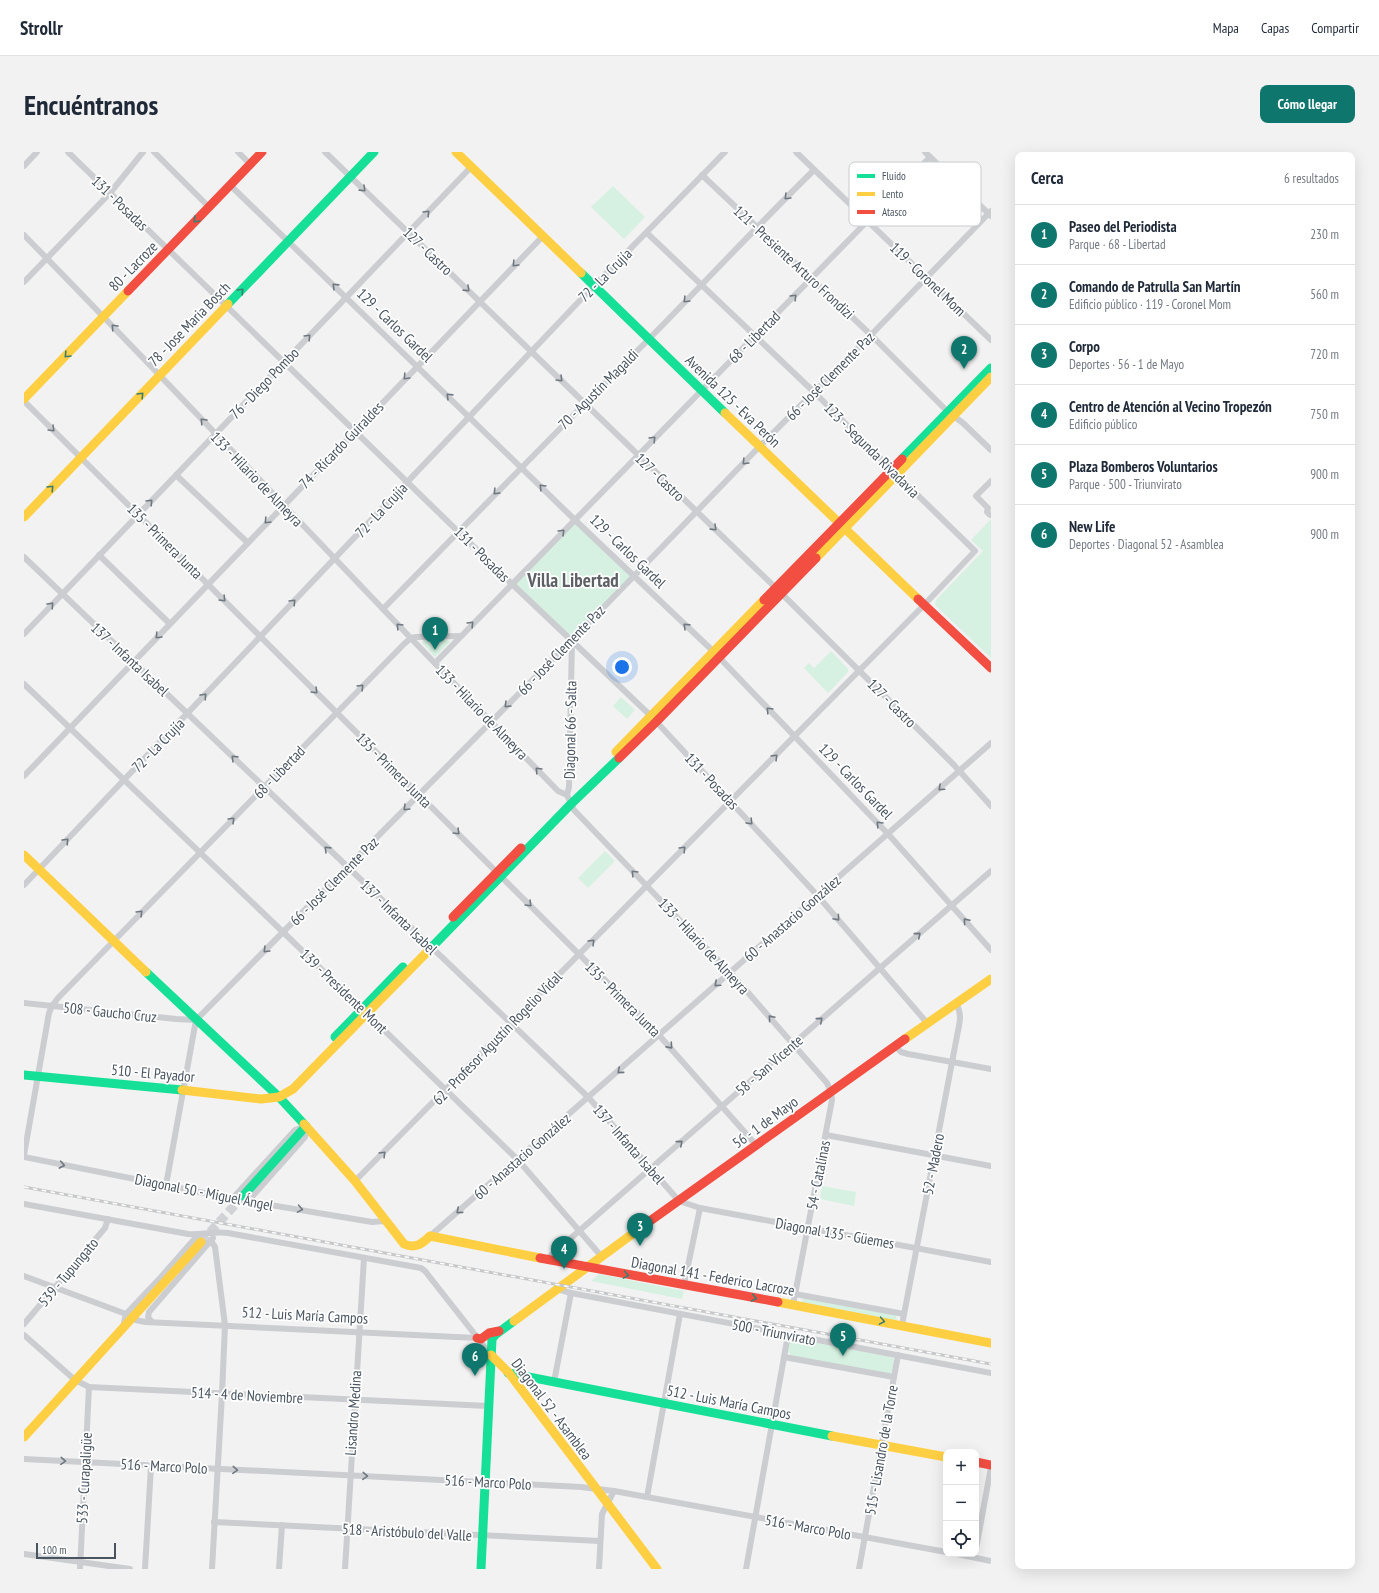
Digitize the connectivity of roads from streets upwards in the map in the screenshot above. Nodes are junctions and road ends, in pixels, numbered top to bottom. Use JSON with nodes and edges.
{"nodes":[{"id":1,"x":37,"y":152,"type":"edge"},
{"id":2,"x":68,"y":152,"type":"edge"},
{"id":3,"x":143,"y":152,"type":"edge"},
{"id":4,"x":154,"y":152,"type":"edge"},
{"id":5,"x":238,"y":152,"type":"edge"},
{"id":6,"x":262,"y":152,"type":"edge"},
{"id":7,"x":325,"y":152,"type":"edge"},
{"id":8,"x":374,"y":152,"type":"edge"},
{"id":9,"x":456,"y":152,"type":"edge"},
{"id":10,"x":724,"y":152,"type":"edge"},
{"id":11,"x":796,"y":152,"type":"edge"},
{"id":12,"x":925,"y":152,"type":"edge"},
{"id":13,"x":930,"y":157,"type":"junction"},
{"id":14,"x":925,"y":162,"type":"edge"},
{"id":15,"x":935,"y":162,"type":"edge"},
{"id":16,"x":250,"y":164,"type":"junction"},
{"id":17,"x":24,"y":166,"type":"edge"},
{"id":18,"x":471,"y":167,"type":"junction"},
{"id":19,"x":814,"y":170,"type":"junction"},
{"id":20,"x":702,"y":175,"type":"junction"},
{"id":21,"x":350,"y":177,"type":"junction"},
{"id":22,"x":230,"y":185,"type":"junction"},
{"id":23,"x":110,"y":193,"type":"junction"},
{"id":24,"x":849,"y":202,"type":"edge"},
{"id":25,"x":981,"y":205,"type":"edge"},
{"id":26,"x":208,"y":207,"type":"junction"},
{"id":27,"x":990,"y":214,"type":"edge"},
{"id":28,"x":981,"y":223,"type":"edge"},
{"id":29,"x":757,"y":226,"type":"junction"},
{"id":30,"x":864,"y":226,"type":"edge"},
{"id":31,"x":874,"y":226,"type":"edge"},
{"id":32,"x":978,"y":226,"type":"edge"},
{"id":33,"x":408,"y":232,"type":"junction"},
{"id":34,"x":647,"y":233,"type":"junction"},
{"id":35,"x":24,"y":235,"type":"edge"},
{"id":36,"x":543,"y":236,"type":"junction"},
{"id":37,"x":289,"y":241,"type":"junction"},
{"id":38,"x":168,"y":250,"type":"junction"},
{"id":39,"x":47,"y":259,"type":"junction"},
{"id":40,"x":812,"y":278,"type":"junction"},
{"id":41,"x":927,"y":278,"type":"junction"},
{"id":42,"x":24,"y":282,"type":"edge"},
{"id":43,"x":702,"y":284,"type":"junction"},
{"id":44,"x":593,"y":286,"type":"junction"},
{"id":45,"x":346,"y":297,"type":"junction"},
{"id":46,"x":479,"y":300,"type":"junction"},
{"id":47,"x":226,"y":306,"type":"junction"},
{"id":48,"x":104,"y":317,"type":"junction"},
{"id":49,"x":871,"y":335,"type":"junction"},
{"id":50,"x":756,"y":336,"type":"junction"},
{"id":51,"x":648,"y":339,"type":"junction"},
{"id":52,"x":991,"y":340,"type":"edge"},
{"id":53,"x":532,"y":351,"type":"junction"},
{"id":54,"x":284,"y":361,"type":"junction"},
{"id":55,"x":417,"y":365,"type":"junction"},
{"id":56,"x":991,"y":368,"type":"edge"},
{"id":57,"x":159,"y":376,"type":"junction"},
{"id":58,"x":991,"y":377,"type":"edge"},
{"id":59,"x":701,"y":390,"type":"junction"},
{"id":60,"x":814,"y":392,"type":"junction"},
{"id":61,"x":24,"y":400,"type":"edge"},
{"id":62,"x":584,"y":403,"type":"junction"},
{"id":63,"x":950,"y":414,"type":"junction"},
{"id":64,"x":469,"y":416,"type":"junction"},
{"id":65,"x":355,"y":430,"type":"junction"},
{"id":66,"x":215,"y":434,"type":"junction"},
{"id":67,"x":759,"y":446,"type":"junction"},
{"id":68,"x":991,"y":450,"type":"edge"},
{"id":69,"x":638,"y":455,"type":"junction"},
{"id":70,"x":81,"y":458,"type":"junction"},
{"id":71,"x":521,"y":467,"type":"junction"},
{"id":72,"x":893,"y":472,"type":"junction"},
{"id":73,"x":176,"y":475,"type":"junction"},
{"id":74,"x":991,"y":480,"type":"edge"},
{"id":75,"x":408,"y":481,"type":"junction"},
{"id":76,"x":283,"y":505,"type":"junction"},
{"id":77,"x":696,"y":512,"type":"junction"},
{"id":78,"x":138,"y":514,"type":"junction"},
{"id":79,"x":24,"y":516,"type":"edge"},
{"id":80,"x":990,"y":516,"type":"edge"},
{"id":81,"x":574,"y":520,"type":"junction"},
{"id":82,"x":842,"y":526,"type":"junction"},
{"id":83,"x":459,"y":531,"type":"junction"},
{"id":84,"x":247,"y":542,"type":"junction"},
{"id":85,"x":975,"y":551,"type":"joint"},
{"id":86,"x":99,"y":555,"type":"junction"},
{"id":87,"x":24,"y":557,"type":"edge"},
{"id":88,"x":334,"y":559,"type":"junction"},
{"id":89,"x":634,"y":576,"type":"junction"},
{"id":90,"x":511,"y":583,"type":"junction"},
{"id":91,"x":208,"y":584,"type":"junction"},
{"id":92,"x":778,"y":591,"type":"junction"},
{"id":93,"x":62,"y":594,"type":"junction"},
{"id":94,"x":924,"y":605,"type":"junction"},
{"id":95,"x":382,"y":609,"type":"junction"},
{"id":96,"x":169,"y":623,"type":"junction"},
{"id":97,"x":24,"y":634,"type":"edge"},
{"id":98,"x":459,"y":636,"type":"junction"},
{"id":99,"x":260,"y":637,"type":"junction"},
{"id":100,"x":411,"y":638,"type":"junction"},
{"id":101,"x":572,"y":640,"type":"junction"},
{"id":102,"x":717,"y":655,"type":"junction"},
{"id":103,"x":133,"y":662,"type":"junction"},
{"id":104,"x":435,"y":663,"type":"junction"},
{"id":105,"x":991,"y":668,"type":"edge"},
{"id":106,"x":859,"y":671,"type":"junction"},
{"id":107,"x":24,"y":684,"type":"edge"},
{"id":108,"x":188,"y":713,"type":"junction"},
{"id":109,"x":336,"y":713,"type":"junction"},
{"id":110,"x":654,"y":719,"type":"junction"},
{"id":111,"x":490,"y":722,"type":"junction"},
{"id":112,"x":70,"y":728,"type":"junction"},
{"id":113,"x":795,"y":737,"type":"junction"},
{"id":114,"x":991,"y":743,"type":"edge"},
{"id":115,"x":960,"y":771,"type":"junction"},
{"id":116,"x":24,"y":776,"type":"edge"},
{"id":117,"x":124,"y":779,"type":"junction"},
{"id":118,"x":264,"y":788,"type":"junction"},
{"id":119,"x":419,"y":794,"type":"junction"},
{"id":120,"x":569,"y":800,"type":"junction"},
{"id":121,"x":730,"y":801,"type":"junction"},
{"id":122,"x":991,"y":806,"type":"edge"},
{"id":123,"x":889,"y":835,"type":"junction"},
{"id":124,"x":200,"y":852,"type":"junction"},
{"id":125,"x":24,"y":855,"type":"edge"},
{"id":126,"x":347,"y":868,"type":"junction"},
{"id":127,"x":39,"y":869,"type":"junction"},
{"id":128,"x":991,"y":871,"type":"edge"},
{"id":129,"x":499,"y":874,"type":"junction"},
{"id":130,"x":24,"y":885,"type":"edge"},
{"id":131,"x":648,"y":886,"type":"junction"},
{"id":132,"x":817,"y":895,"type":"junction"},
{"id":133,"x":952,"y":905,"type":"junction"},
{"id":134,"x":284,"y":932,"type":"junction"},
{"id":135,"x":113,"y":941,"type":"junction"},
{"id":136,"x":429,"y":945,"type":"junction"},
{"id":137,"x":991,"y":950,"type":"edge"},
{"id":138,"x":579,"y":954,"type":"junction"},
{"id":139,"x":881,"y":967,"type":"junction"},
{"id":140,"x":730,"y":973,"type":"junction"},
{"id":141,"x":990,"y":982,"type":"edge"},
{"id":142,"x":24,"y":1003,"type":"edge"},
{"id":143,"x":956,"y":1004,"type":"junction"},
{"id":144,"x":52,"y":1006,"type":"junction"},
{"id":145,"x":365,"y":1011,"type":"junction"},
{"id":146,"x":196,"y":1020,"type":"junction"},
{"id":147,"x":511,"y":1024,"type":"junction"},
{"id":148,"x":928,"y":1024,"type":"junction"},
{"id":149,"x":660,"y":1035,"type":"junction"},
{"id":150,"x":794,"y":1044,"type":"junction"},
{"id":151,"x":896,"y":1047,"type":"junction"},
{"id":152,"x":952,"y":1061,"type":"junction"},
{"id":153,"x":991,"y":1069,"type":"edge"},
{"id":154,"x":24,"y":1075,"type":"edge"},
{"id":155,"x":38,"y":1077,"type":"junction"},
{"id":156,"x":184,"y":1090,"type":"junction"},
{"id":157,"x":446,"y":1091,"type":"junction"},
{"id":158,"x":831,"y":1092,"type":"junction"},
{"id":159,"x":282,"y":1095,"type":"junction"},
{"id":160,"x":589,"y":1098,"type":"junction"},
{"id":161,"x":722,"y":1106,"type":"junction"},
{"id":162,"x":306,"y":1126,"type":"junction"},
{"id":163,"x":826,"y":1135,"type":"junction"},
{"id":164,"x":756,"y":1146,"type":"junction"},
{"id":165,"x":934,"y":1155,"type":"junction"},
{"id":166,"x":24,"y":1156,"type":"edge"},
{"id":167,"x":518,"y":1160,"type":"junction"},
{"id":168,"x":991,"y":1166,"type":"edge"},
{"id":169,"x":651,"y":1169,"type":"junction"},
{"id":170,"x":355,"y":1181,"type":"junction"},
{"id":171,"x":166,"y":1185,"type":"junction"},
{"id":172,"x":233,"y":1198,"type":"junction"},
{"id":173,"x":246,"y":1198,"type":"junction"},
{"id":174,"x":679,"y":1201,"type":"junction"},
{"id":175,"x":24,"y":1204,"type":"edge"},
{"id":176,"x":700,"y":1208,"type":"junction"},
{"id":177,"x":108,"y":1219,"type":"junction"},
{"id":178,"x":385,"y":1221,"type":"junction"},
{"id":179,"x":808,"y":1229,"type":"junction"},
{"id":180,"x":580,"y":1231,"type":"junction"},
{"id":181,"x":215,"y":1233,"type":"junction"},
{"id":182,"x":430,"y":1236,"type":"junction"},
{"id":183,"x":199,"y":1238,"type":"junction"},
{"id":184,"x":211,"y":1241,"type":"junction"},
{"id":185,"x":916,"y":1248,"type":"junction"},
{"id":186,"x":602,"y":1257,"type":"junction"},
{"id":187,"x":364,"y":1258,"type":"junction"},
{"id":188,"x":547,"y":1259,"type":"junction"},
{"id":189,"x":991,"y":1262,"type":"edge"},
{"id":190,"x":588,"y":1267,"type":"junction"},
{"id":191,"x":24,"y":1276,"type":"edge"},
{"id":192,"x":684,"y":1286,"type":"junction"},
{"id":193,"x":54,"y":1288,"type":"junction"},
{"id":194,"x":557,"y":1289,"type":"junction"},
{"id":195,"x":571,"y":1293,"type":"junction"},
{"id":196,"x":796,"y":1294,"type":"junction"},
{"id":197,"x":793,"y":1305,"type":"junction"},
{"id":198,"x":680,"y":1314,"type":"junction"},
{"id":199,"x":904,"y":1314,"type":"junction"},
{"id":200,"x":128,"y":1317,"type":"junction"},
{"id":201,"x":152,"y":1322,"type":"junction"},
{"id":202,"x":24,"y":1324,"type":"edge"},
{"id":203,"x":225,"y":1325,"type":"junction"},
{"id":204,"x":902,"y":1325,"type":"junction"},
{"id":205,"x":499,"y":1331,"type":"junction"},
{"id":206,"x":359,"y":1332,"type":"junction"},
{"id":207,"x":24,"y":1335,"type":"edge"},
{"id":208,"x":788,"y":1335,"type":"junction"},
{"id":209,"x":477,"y":1338,"type":"junction"},
{"id":210,"x":991,"y":1343,"type":"edge"},
{"id":211,"x":491,"y":1355,"type":"junction"},
{"id":212,"x":898,"y":1355,"type":"junction"},
{"id":213,"x":784,"y":1357,"type":"junction"},
{"id":214,"x":508,"y":1373,"type":"junction"},
{"id":215,"x":991,"y":1373,"type":"edge"},
{"id":216,"x":894,"y":1377,"type":"junction"},
{"id":217,"x":75,"y":1380,"type":"junction"},
{"id":218,"x":490,"y":1381,"type":"junction"},
{"id":219,"x":554,"y":1382,"type":"junction"},
{"id":220,"x":517,"y":1385,"type":"junction"},
{"id":221,"x":89,"y":1387,"type":"junction"},
{"id":222,"x":222,"y":1394,"type":"junction"},
{"id":223,"x":354,"y":1400,"type":"junction"},
{"id":224,"x":664,"y":1404,"type":"junction"},
{"id":225,"x":488,"y":1406,"type":"junction"},
{"id":226,"x":772,"y":1425,"type":"junction"},
{"id":227,"x":24,"y":1437,"type":"edge"},
{"id":228,"x":882,"y":1445,"type":"junction"},
{"id":229,"x":943,"y":1456,"type":"edge"},
{"id":230,"x":24,"y":1459,"type":"edge"},
{"id":231,"x":85,"y":1462,"type":"junction"},
{"id":232,"x":979,"y":1463,"type":"edge"},
{"id":233,"x":151,"y":1466,"type":"junction"},
{"id":234,"x":991,"y":1466,"type":"edge"},
{"id":235,"x":217,"y":1469,"type":"junction"},
{"id":236,"x":350,"y":1476,"type":"junction"},
{"id":237,"x":485,"y":1482,"type":"junction"},
{"id":238,"x":595,"y":1488,"type":"junction"},
{"id":239,"x":614,"y":1491,"type":"junction"},
{"id":240,"x":647,"y":1497,"type":"junction"},
{"id":241,"x":607,"y":1503,"type":"junction"},
{"id":242,"x":756,"y":1517,"type":"junction"},
{"id":243,"x":214,"y":1522,"type":"junction"},
{"id":244,"x":282,"y":1525,"type":"junction"},
{"id":245,"x":347,"y":1529,"type":"junction"},
{"id":246,"x":979,"y":1532,"type":"edge"},
{"id":247,"x":482,"y":1536,"type":"junction"},
{"id":248,"x":865,"y":1537,"type":"junction"},
{"id":249,"x":600,"y":1541,"type":"junction"},
{"id":250,"x":943,"y":1551,"type":"edge"},
{"id":251,"x":24,"y":1554,"type":"edge"},
{"id":252,"x":978,"y":1557,"type":"edge"},
{"id":253,"x":991,"y":1561,"type":"edge"},
{"id":254,"x":80,"y":1562,"type":"junction"},
{"id":255,"x":80,"y":1569,"type":"edge"},
{"id":256,"x":130,"y":1569,"type":"edge"},
{"id":257,"x":145,"y":1569,"type":"edge"},
{"id":258,"x":212,"y":1569,"type":"edge"},
{"id":259,"x":279,"y":1569,"type":"edge"},
{"id":260,"x":345,"y":1569,"type":"edge"},
{"id":261,"x":481,"y":1569,"type":"edge"},
{"id":262,"x":599,"y":1569,"type":"edge"},
{"id":263,"x":657,"y":1569,"type":"edge"},
{"id":264,"x":746,"y":1569,"type":"edge"},
{"id":265,"x":859,"y":1569,"type":"edge"}],
"edges":[{"from":1,"to":17,"type":"street"},
{"from":2,"to":23,"type":"street","name":"131 - Posadas"},
{"from":3,"to":23,"type":"street"},
{"from":4,"to":26,"type":"street"},
{"from":5,"to":16,"type":"street"},
{"from":6,"to":16,"type":"street","name":"80 - Lacroze"},
{"from":7,"to":21,"type":"street","name":"127 - Castro"},
{"from":8,"to":21,"type":"street","name":"78 - Jose Maria Bosch"},
{"from":9,"to":18,"type":"street","name":"Avenida 125 - Eva Perón"},
{"from":10,"to":20,"type":"street","name":"72 - La Crujía"},
{"from":11,"to":19,"type":"street","name":"119 - Coronel Mom"},
{"from":12,"to":13,"type":"street"},
{"from":13,"to":14,"type":"street","name":"68 - Libertad"},
{"from":13,"to":15,"type":"street"},
{"from":16,"to":22,"type":"street","name":"80 - Lacroze"},
{"from":33,"to":18,"type":"street","name":"76 - Diego Pombo","one_way":true},
{"from":18,"to":36,"type":"street","name":"Avenida 125 - Eva Perón"},
{"from":19,"to":24,"type":"street","name":"119 - Coronel Mom"},
{"from":19,"to":29,"type":"street","name":"70 - Agustín Magaldi","one_way":true},
{"from":20,"to":29,"type":"street","name":"121 - Presiente Arturo Frondizi"},
{"from":20,"to":34,"type":"street","name":"72 - La Crujía"},
{"from":21,"to":33,"type":"street","name":"127 - Castro","one_way":true},
{"from":21,"to":37,"type":"street","name":"78 - Jose Maria Bosch"},
{"from":22,"to":26,"type":"street","name":"80 - Lacroze"},
{"from":22,"to":37,"type":"street","name":"129 - Carlos Gardel"},
{"from":23,"to":38,"type":"street","name":"131 - Posadas"},
{"from":23,"to":39,"type":"street"},
{"from":25,"to":27,"type":"street"},
{"from":26,"to":38,"type":"street","name":"80 - Lacroze","one_way":true},
{"from":27,"to":28,"type":"street","name":"66 - José Clemente Paz"},
{"from":29,"to":40,"type":"street","name":"121 - Presiente Arturo Frondizi"},
{"from":29,"to":43,"type":"street","name":"70 - Agustín Magaldi"},
{"from":30,"to":40,"type":"street","name":"68 - Libertad"},
{"from":31,"to":41,"type":"street","name":"119 - Coronel Mom"},
{"from":32,"to":41,"type":"street","name":"66 - José Clemente Paz"},
{"from":33,"to":45,"type":"street","name":"76 - Diego Pombo"},
{"from":33,"to":46,"type":"street","name":"127 - Castro","one_way":true},
{"from":34,"to":43,"type":"street","name":"123 - Segunda Rivadavia"},
{"from":34,"to":44,"type":"street","name":"72 - La Crujía"},
{"from":35,"to":39,"type":"street","name":"133 - Hilario de Almeyra"},
{"from":36,"to":44,"type":"street","name":"Avenida 125 - Eva Perón"},
{"from":36,"to":46,"type":"street","name":"74 - Ricardo Guiraldes","one_way":true},
{"from":45,"to":37,"type":"street","name":"129 - Carlos Gardel","one_way":true},
{"from":47,"to":37,"type":"street","name":"78 - Jose Maria Bosch","one_way":true},
{"from":38,"to":47,"type":"street","name":"131 - Posadas"},
{"from":38,"to":48,"type":"street","name":"80 - Lacroze"},
{"from":39,"to":42,"type":"street"},
{"from":39,"to":48,"type":"street","name":"133 - Hilario de Almeyra"},
{"from":40,"to":49,"type":"street","name":"121 - Presiente Arturo Frondizi"},
{"from":50,"to":40,"type":"street","name":"68 - Libertad","one_way":true},
{"from":41,"to":49,"type":"street","name":"66 - José Clemente Paz"},
{"from":41,"to":52,"type":"street","name":"119 - Coronel Mom"},
{"from":43,"to":50,"type":"street","name":"123 - Segunda Rivadavia"},
{"from":43,"to":51,"type":"street","name":"70 - Agustín Magaldi","one_way":true},
{"from":44,"to":51,"type":"street","name":"Avenida 125 - Eva Perón"},
{"from":44,"to":53,"type":"street","name":"72 - La Crujía"},
{"from":54,"to":45,"type":"street","name":"76 - Diego Pombo","one_way":true},
{"from":45,"to":55,"type":"street","name":"129 - Carlos Gardel"},
{"from":46,"to":53,"type":"street","name":"127 - Castro"},
{"from":46,"to":55,"type":"street","name":"74 - Ricardo Guiraldes"},
{"from":47,"to":54,"type":"street","name":"131 - Posadas"},
{"from":47,"to":57,"type":"street","name":"78 - Jose Maria Bosch"},
{"from":57,"to":48,"type":"street","name":"133 - Hilario de Almeyra","one_way":true},
{"from":48,"to":61,"type":"street","name":"80 - Lacroze","one_way":true},
{"from":49,"to":60,"type":"street","name":"66 - José Clemente Paz"},
{"from":49,"to":63,"type":"street","name":"121 - Presiente Arturo Frondizi"},
{"from":50,"to":59,"type":"street","name":"68 - Libertad"},
{"from":50,"to":60,"type":"street","name":"123 - Segunda Rivadavia"},
{"from":51,"to":59,"type":"street","name":"Avenida 125 - Eva Perón"},
{"from":51,"to":62,"type":"street","name":"70 - Agustín Magaldi"},
{"from":53,"to":62,"type":"street","name":"127 - Castro","one_way":true},
{"from":53,"to":64,"type":"street","name":"72 - La Crujía"},
{"from":54,"to":65,"type":"street","name":"131 - Posadas"},
{"from":54,"to":66,"type":"street","name":"76 - Diego Pombo"},
{"from":64,"to":55,"type":"street","name":"129 - Carlos Gardel","one_way":true},
{"from":55,"to":65,"type":"street","name":"74 - Ricardo Guiraldes","one_way":true},
{"from":56,"to":63,"type":"street"},
{"from":66,"to":57,"type":"street","name":"133 - Hilario de Almeyra","one_way":true},
{"from":70,"to":57,"type":"street","name":"78 - Jose Maria Bosch","one_way":true},
{"from":58,"to":63,"type":"street"},
{"from":59,"to":67,"type":"street","name":"Avenida 125 - Eva Perón"},
{"from":69,"to":59,"type":"street","name":"68 - Libertad","one_way":true},
{"from":60,"to":67,"type":"street","name":"66 - José Clemente Paz"},
{"from":60,"to":72,"type":"street","name":"123 - Segunda Rivadavia"},
{"from":61,"to":70,"type":"street","name":"135 - Primera Junta","one_way":true},
{"from":62,"to":69,"type":"street","name":"127 - Castro"},
{"from":62,"to":71,"type":"street","name":"70 - Agustín Magaldi"},
{"from":63,"to":68,"type":"street","name":"121 - Presiente Arturo Frondizi"},
{"from":63,"to":72,"type":"street"},
{"from":64,"to":71,"type":"street","name":"129 - Carlos Gardel"},
{"from":64,"to":75,"type":"street","name":"72 - La Crujía"},
{"from":65,"to":75,"type":"street","name":"131 - Posadas"},
{"from":65,"to":76,"type":"street","name":"74 - Ricardo Guiraldes"},
{"from":66,"to":73,"type":"street","name":"76 - Diego Pombo"},
{"from":66,"to":76,"type":"street","name":"133 - Hilario de Almeyra"},
{"from":67,"to":77,"type":"street","name":"66 - José Clemente Paz","one_way":true},
{"from":67,"to":82,"type":"street","name":"Avenida 125 - Eva Perón"},
{"from":69,"to":77,"type":"street","name":"127 - Castro"},
{"from":69,"to":81,"type":"street","name":"68 - Libertad"},
{"from":70,"to":78,"type":"street","name":"135 - Primera Junta"},
{"from":79,"to":70,"type":"street","name":"78 - Jose Maria Bosch","one_way":true},
{"from":81,"to":71,"type":"street","name":"129 - Carlos Gardel","one_way":true},
{"from":71,"to":83,"type":"street","name":"70 - Agustín Magaldi","one_way":true},
{"from":72,"to":82,"type":"street"},
{"from":72,"to":85,"type":"street","name":"123 - Segunda Rivadavia"},
{"from":78,"to":73,"type":"street","name":"76 - Diego Pombo","one_way":true},
{"from":73,"to":84,"type":"street"},
{"from":74,"to":80,"type":"street"},
{"from":75,"to":83,"type":"street","name":"131 - Posadas"},
{"from":75,"to":88,"type":"street","name":"72 - La Crujía"},
{"from":76,"to":84,"type":"street","name":"74 - Ricardo Guiraldes","one_way":true},
{"from":76,"to":88,"type":"street","name":"133 - Hilario de Almeyra"},
{"from":77,"to":89,"type":"street","name":"66 - José Clemente Paz"},
{"from":77,"to":92,"type":"street","name":"127 - Castro","one_way":true},
{"from":78,"to":86,"type":"street","name":"76 - Diego Pombo"},
{"from":78,"to":91,"type":"street","name":"135 - Primera Junta"},
{"from":81,"to":89,"type":"street","name":"129 - Carlos Gardel"},
{"from":90,"to":81,"type":"street","name":"68 - Libertad","one_way":true},
{"from":82,"to":92,"type":"street"},
{"from":82,"to":94,"type":"street","name":"Avenida 125 - Eva Perón"},
{"from":83,"to":90,"type":"street","name":"131 - Posadas"},
{"from":83,"to":95,"type":"street","name":"70 - Agustín Magaldi"},
{"from":84,"to":91,"type":"street","name":"74 - Ricardo Guiraldes"},
{"from":85,"to":94,"type":"street","name":"62 - Profesor Agustín Rogelio Vidal"},
{"from":86,"to":93,"type":"street","name":"76 - Diego Pombo"},
{"from":86,"to":96,"type":"street"},
{"from":87,"to":93,"type":"street","name":"137 - Infanta Isabel"},
{"from":88,"to":95,"type":"street","name":"133 - Hilario de Almeyra"},
{"from":99,"to":88,"type":"street","name":"72 - La Crujía","one_way":true},
{"from":89,"to":101,"type":"street","name":"66 - José Clemente Paz"},
{"from":102,"to":89,"type":"street","name":"129 - Carlos Gardel","one_way":true},
{"from":98,"to":90,"type":"street","name":"68 - Libertad","one_way":true},
{"from":90,"to":101,"type":"street","name":"131 - Posadas"},
{"from":91,"to":96,"type":"street","name":"74 - Ricardo Guiraldes"},
{"from":91,"to":99,"type":"street","name":"135 - Primera Junta","one_way":true},
{"from":92,"to":102,"type":"street"},
{"from":92,"to":106,"type":"street","name":"127 - Castro"},
{"from":97,"to":93,"type":"street","name":"76 - Diego Pombo","one_way":true},
{"from":93,"to":103,"type":"street","name":"137 - Infanta Isabel"},
{"from":94,"to":105,"type":"street","name":"Avenida 125 - Eva Perón"},
{"from":94,"to":106,"type":"street","name":"62 - Profesor Agustín Rogelio Vidal"},
{"from":100,"to":95,"type":"street","name":"133 - Hilario de Almeyra","one_way":true},
{"from":96,"to":103,"type":"street","name":"74 - Ricardo Guiraldes","one_way":true},
{"from":98,"to":100,"type":"street"},
{"from":98,"to":104,"type":"street","name":"68 - Libertad"},
{"from":108,"to":99,"type":"street","name":"72 - La Crujía","one_way":true},
{"from":99,"to":109,"type":"street","name":"135 - Primera Junta","one_way":true},
{"from":100,"to":104,"type":"street","name":"133 - Hilario de Almeyra"},
{"from":109,"to":100,"type":"street","name":"68 - Libertad","one_way":true},
{"from":101,"to":110,"type":"street","name":"131 - Posadas"},
{"from":101,"to":111,"type":"street","name":"66 - José Clemente Paz","one_way":true},
{"from":101,"to":120,"type":"street","name":"Diagonal 66 - Salta"},
{"from":102,"to":110,"type":"street"},
{"from":113,"to":102,"type":"street","name":"129 - Carlos Gardel","one_way":true},
{"from":103,"to":108,"type":"street","name":"137 - Infanta Isabel"},
{"from":103,"to":112,"type":"street","name":"74 - Ricardo Guiraldes"},
{"from":104,"to":111,"type":"street","name":"133 - Hilario de Almeyra"},
{"from":106,"to":113,"type":"street","name":"62 - Profesor Agustín Rogelio Vidal"},
{"from":106,"to":115,"type":"street","name":"127 - Castro"},
{"from":107,"to":112,"type":"street","name":"139 - Presidente Mont"},
{"from":108,"to":117,"type":"street","name":"72 - La Crujía"},
{"from":118,"to":108,"type":"street","name":"137 - Infanta Isabel","one_way":true},
{"from":109,"to":118,"type":"street","name":"68 - Libertad"},
{"from":109,"to":119,"type":"street","name":"135 - Primera Junta"},
{"from":110,"to":120,"type":"street"},
{"from":110,"to":121,"type":"street","name":"131 - Posadas"},
{"from":111,"to":119,"type":"street","name":"66 - José Clemente Paz"},
{"from":120,"to":111,"type":"street","name":"133 - Hilario de Almeyra","one_way":true},
{"from":112,"to":116,"type":"street","name":"74 - Ricardo Guiraldes"},
{"from":112,"to":117,"type":"street","name":"139 - Presidente Mont"},
{"from":121,"to":113,"type":"street","name":"62 - Profesor Agustín Rogelio Vidal","one_way":true},
{"from":123,"to":113,"type":"street","name":"129 - Carlos Gardel","one_way":true},
{"from":114,"to":115,"type":"street","name":"60 - Anastacio González"},
{"from":115,"to":122,"type":"street","name":"127 - Castro"},
{"from":115,"to":123,"type":"street","name":"60 - Anastacio González","one_way":true},
{"from":117,"to":124,"type":"street","name":"139 - Presidente Mont"},
{"from":127,"to":117,"type":"street","name":"72 - La Crujía","one_way":true},
{"from":124,"to":118,"type":"street","name":"68 - Libertad","one_way":true},
{"from":126,"to":118,"type":"street","name":"137 - Infanta Isabel","one_way":true},
{"from":119,"to":126,"type":"street","name":"66 - José Clemente Paz","one_way":true},
{"from":119,"to":129,"type":"street","name":"135 - Primera Junta","one_way":true},
{"from":120,"to":129,"type":"street"},
{"from":131,"to":120,"type":"street","name":"133 - Hilario de Almeyra","one_way":true},
{"from":131,"to":121,"type":"street","name":"62 - Profesor Agustín Rogelio Vidal","one_way":true},
{"from":121,"to":132,"type":"street","name":"131 - Posadas","one_way":true},
{"from":123,"to":132,"type":"street","name":"60 - Anastacio González"},
{"from":123,"to":133,"type":"street","name":"129 - Carlos Gardel"},
{"from":124,"to":134,"type":"street","name":"139 - Presidente Mont"},
{"from":135,"to":124,"type":"street","name":"68 - Libertad","one_way":true},
{"from":125,"to":127,"type":"street"},
{"from":126,"to":134,"type":"street","name":"66 - José Clemente Paz"},
{"from":126,"to":136,"type":"street","name":"137 - Infanta Isabel"},
{"from":127,"to":130,"type":"street","name":"72 - La Crujía"},
{"from":127,"to":135,"type":"street"},
{"from":128,"to":133,"type":"street","name":"58 - San Vicente"},
{"from":129,"to":136,"type":"street"},
{"from":129,"to":138,"type":"street","name":"135 - Primera Junta","one_way":true},
{"from":138,"to":131,"type":"street","name":"62 - Profesor Agustín Rogelio Vidal","one_way":true},
{"from":131,"to":140,"type":"street","name":"133 - Hilario de Almeyra"},
{"from":132,"to":139,"type":"street","name":"131 - Posadas","one_way":true},
{"from":132,"to":140,"type":"street","name":"60 - Anastacio González"},
{"from":137,"to":133,"type":"street","name":"129 - Carlos Gardel","one_way":true},
{"from":139,"to":133,"type":"street","name":"58 - San Vicente","one_way":true},
{"from":134,"to":145,"type":"street","name":"139 - Presidente Mont"},
{"from":134,"to":146,"type":"street","name":"66 - José Clemente Paz","one_way":true},
{"from":135,"to":144,"type":"street","name":"68 - Libertad"},
{"from":135,"to":146,"type":"street"},
{"from":136,"to":145,"type":"street"},
{"from":136,"to":147,"type":"street","name":"137 - Infanta Isabel"},
{"from":138,"to":147,"type":"street","name":"62 - Profesor Agustín Rogelio Vidal"},
{"from":138,"to":149,"type":"street","name":"135 - Primera Junta"},
{"from":139,"to":148,"type":"street","name":"131 - Posadas"},
{"from":150,"to":139,"type":"street","name":"58 - San Vicente","one_way":true},
{"from":140,"to":149,"type":"street","name":"60 - Anastacio González","one_way":true},
{"from":150,"to":140,"type":"street","name":"133 - Hilario de Almeyra","one_way":true},
{"from":141,"to":143,"type":"street","name":"56 - 1 de Mayo"},
{"from":142,"to":144,"type":"street","name":"508 - Gaucho Cruz"},
{"from":143,"to":148,"type":"street","name":"56 - 1 de Mayo"},
{"from":143,"to":152,"type":"street","name":"52 - Madero"},
{"from":144,"to":146,"type":"street","name":"508 - Gaucho Cruz"},
{"from":144,"to":155,"type":"street"},
{"from":145,"to":157,"type":"street","name":"139 - Presidente Mont"},
{"from":145,"to":159,"type":"street"},
{"from":146,"to":156,"type":"street"},
{"from":146,"to":159,"type":"street"},
{"from":147,"to":157,"type":"street","name":"62 - Profesor Agustín Rogelio Vidal"},
{"from":147,"to":160,"type":"street","name":"137 - Infanta Isabel"},
{"from":148,"to":151,"type":"street","name":"56 - 1 de Mayo"},
{"from":149,"to":160,"type":"street","name":"60 - Anastacio González","one_way":true},
{"from":149,"to":161,"type":"street","name":"135 - Primera Junta","one_way":true},
{"from":150,"to":158,"type":"street","name":"133 - Hilario de Almeyra"},
{"from":150,"to":161,"type":"street","name":"58 - San Vicente"},
{"from":151,"to":152,"type":"street"},
{"from":151,"to":158,"type":"street","name":"56 - 1 de Mayo"},
{"from":152,"to":153,"type":"street"},
{"from":152,"to":165,"type":"street","name":"52 - Madero"},
{"from":154,"to":155,"type":"street","name":"510 - El Payador"},
{"from":155,"to":156,"type":"street","name":"510 - El Payador"},
{"from":155,"to":166,"type":"street"},
{"from":156,"to":159,"type":"street","name":"510 - El Payador"},
{"from":156,"to":171,"type":"street"},
{"from":157,"to":167,"type":"street","name":"139 - Presidente Mont"},
{"from":170,"to":157,"type":"street","name":"62 - Profesor Agustín Rogelio Vidal","one_way":true},
{"from":158,"to":163,"type":"street","name":"54 - Catalinas"},
{"from":158,"to":164,"type":"street","name":"56 - 1 de Mayo"},
{"from":159,"to":162,"type":"street"},
{"from":160,"to":167,"type":"street","name":"60 - Anastacio González"},
{"from":160,"to":169,"type":"street","name":"137 - Infanta Isabel"},
{"from":161,"to":164,"type":"street","name":"135 - Primera Junta"},
{"from":169,"to":161,"type":"street","name":"58 - San Vicente","one_way":true},
{"from":162,"to":170,"type":"street"},
{"from":162,"to":172,"type":"street"},
{"from":162,"to":173,"type":"street"},
{"from":162,"to":173,"type":"street"},
{"from":163,"to":165,"type":"street"},
{"from":163,"to":179,"type":"street","name":"54 - Catalinas"},
{"from":164,"to":174,"type":"street","name":"56 - 1 de Mayo"},
{"from":165,"to":168,"type":"street"},
{"from":165,"to":185,"type":"street","name":"52 - Madero"},
{"from":166,"to":171,"type":"street","name":"Diagonal 50 - Miguel Ángel","one_way":true},
{"from":167,"to":180,"type":"street","name":"139 - Presidente Mont"},
{"from":167,"to":182,"type":"street","name":"60 - Anastacio González","one_way":true},
{"from":169,"to":174,"type":"street","name":"137 - Infanta Isabel"},
{"from":169,"to":180,"type":"street","name":"58 - San Vicente"},
{"from":170,"to":178,"type":"street"},
{"from":171,"to":172,"type":"street","name":"Diagonal 50 - Miguel Ángel"},
{"from":172,"to":173,"type":"street","name":"Diagonal 50 - Miguel Ángel"},
{"from":173,"to":178,"type":"street","name":"Diagonal 50 - Miguel Ángel","one_way":true},
{"from":174,"to":176,"type":"street","name":"Diagonal 135 - Güemes"},
{"from":174,"to":186,"type":"street","name":"56 - 1 de Mayo"},
{"from":175,"to":177,"type":"street"},
{"from":176,"to":179,"type":"street","name":"Diagonal 135 - Güemes"},
{"from":176,"to":192,"type":"street"},
{"from":177,"to":183,"type":"street"},
{"from":177,"to":193,"type":"street","name":"539 - Tupungato"},
{"from":178,"to":182,"type":"street"},
{"from":179,"to":185,"type":"street","name":"Diagonal 135 - Güemes"},
{"from":179,"to":196,"type":"street","name":"54 - Catalinas"},
{"from":180,"to":186,"type":"street","name":"139 - Presidente Mont"},
{"from":180,"to":188,"type":"street","name":"58 - San Vicente"},
{"from":181,"to":183,"type":"street"},
{"from":181,"to":184,"type":"street"},
{"from":181,"to":187,"type":"street"},
{"from":182,"to":188,"type":"street","name":"Diagonal 141 - Federico Lacroze"},
{"from":183,"to":200,"type":"street"},
{"from":183,"to":200,"type":"street"},
{"from":184,"to":201,"type":"street"},
{"from":184,"to":203,"type":"street"},
{"from":185,"to":189,"type":"street","name":"Diagonal 135 - Güemes"},
{"from":185,"to":199,"type":"street","name":"52 - Madero"},
{"from":186,"to":190,"type":"street","name":"56 - 1 de Mayo"},
{"from":187,"to":206,"type":"street","name":"Lisandro Medina"},
{"from":187,"to":209,"type":"street","name":"Diagonal 52 - Asamblea"},
{"from":188,"to":190,"type":"street","name":"Diagonal 141 - Federico Lacroze"},
{"from":190,"to":192,"type":"street","name":"Diagonal 141 - Federico Lacroze","one_way":true},
{"from":190,"to":194,"type":"street","name":"56 - 1 de Mayo"},
{"from":191,"to":193,"type":"street","name":"512 - Luis María Campos"},
{"from":192,"to":197,"type":"street","name":"Diagonal 141 - Federico Lacroze","one_way":true},
{"from":193,"to":200,"type":"street","name":"512 - Luis María Campos"},
{"from":193,"to":202,"type":"street","name":"539 - Tupungato"},
{"from":194,"to":195,"type":"street","name":"500 - Triunvirato"},
{"from":194,"to":205,"type":"street","name":"56 - 1 de Mayo"},
{"from":195,"to":198,"type":"street","name":"500 - Triunvirato"},
{"from":195,"to":219,"type":"street"},
{"from":196,"to":197,"type":"street","name":"54 - Catalinas"},
{"from":196,"to":199,"type":"street","name":"Diagonal 141 - Federico Lacroze"},
{"from":197,"to":204,"type":"street","name":"Diagonal 141 - Federico Lacroze","one_way":true},
{"from":198,"to":208,"type":"street","name":"500 - Triunvirato"},
{"from":198,"to":224,"type":"street"},
{"from":199,"to":204,"type":"street","name":"52 - Madero"},
{"from":200,"to":201,"type":"street","name":"512 - Luis María Campos"},
{"from":200,"to":217,"type":"street"},
{"from":201,"to":203,"type":"street","name":"512 - Luis María Campos"},
{"from":203,"to":206,"type":"street","name":"512 - Luis María Campos"},
{"from":203,"to":222,"type":"street"},
{"from":204,"to":210,"type":"street","name":"Diagonal 141 - Federico Lacroze"},
{"from":205,"to":209,"type":"street","name":"56 - 1 de Mayo"},
{"from":205,"to":211,"type":"street"},
{"from":206,"to":209,"type":"street","name":"512 - Luis María Campos"},
{"from":206,"to":223,"type":"street","name":"Lisandro Medina"},
{"from":207,"to":217,"type":"street","name":"514 - 4 de Noviembre"},
{"from":208,"to":212,"type":"street","name":"500 - Triunvirato"},
{"from":208,"to":213,"type":"street"},
{"from":209,"to":211,"type":"street","name":"Diagonal 52 - Asamblea"},
{"from":211,"to":214,"type":"street","name":"Diagonal 52 - Asamblea"},
{"from":211,"to":218,"type":"street"},
{"from":212,"to":215,"type":"street","name":"500 - Triunvirato"},
{"from":212,"to":216,"type":"street","name":"515 - Lisandro de la Torre"},
{"from":213,"to":216,"type":"street"},
{"from":213,"to":226,"type":"street"},
{"from":214,"to":219,"type":"street","name":"512 - Luis María Campos"},
{"from":214,"to":220,"type":"street","name":"Diagonal 52 - Asamblea"},
{"from":216,"to":228,"type":"street","name":"515 - Lisandro de la Torre"},
{"from":217,"to":221,"type":"street","name":"514 - 4 de Noviembre"},
{"from":217,"to":227,"type":"street"},
{"from":218,"to":220,"type":"street"},
{"from":218,"to":225,"type":"street"},
{"from":219,"to":224,"type":"street","name":"512 - Luis María Campos"},
{"from":220,"to":238,"type":"street","name":"Diagonal 52 - Asamblea"},
{"from":221,"to":222,"type":"street","name":"514 - 4 de Noviembre"},
{"from":221,"to":231,"type":"street","name":"533 - Curapaligüe"},
{"from":222,"to":223,"type":"street","name":"514 - 4 de Noviembre"},
{"from":222,"to":235,"type":"street"},
{"from":223,"to":225,"type":"street","name":"514 - 4 de Noviembre"},
{"from":223,"to":236,"type":"street","name":"Lisandro Medina"},
{"from":224,"to":226,"type":"street","name":"512 - Luis María Campos"},
{"from":224,"to":240,"type":"street"},
{"from":225,"to":237,"type":"street"},
{"from":226,"to":228,"type":"street","name":"512 - Luis María Campos"},
{"from":226,"to":242,"type":"street"},
{"from":228,"to":229,"type":"street","name":"512 - Luis María Campos"},
{"from":228,"to":248,"type":"street","name":"515 - Lisandro de la Torre"},
{"from":230,"to":231,"type":"street","name":"516 - Marco Polo","one_way":true},
{"from":231,"to":233,"type":"street","name":"516 - Marco Polo"},
{"from":231,"to":254,"type":"street","name":"533 - Curapaligüe"},
{"from":232,"to":234,"type":"street"},
{"from":233,"to":235,"type":"street","name":"516 - Marco Polo"},
{"from":233,"to":257,"type":"street"},
{"from":234,"to":246,"type":"street"},
{"from":235,"to":236,"type":"street","name":"516 - Marco Polo","one_way":true},
{"from":235,"to":243,"type":"street"},
{"from":236,"to":237,"type":"street","name":"516 - Marco Polo","one_way":true},
{"from":236,"to":245,"type":"street","name":"Lisandro Medina"},
{"from":237,"to":238,"type":"street","name":"516 - Marco Polo"},
{"from":237,"to":247,"type":"street"},
{"from":238,"to":239,"type":"street","name":"516 - Marco Polo"},
{"from":238,"to":241,"type":"street","name":"Diagonal 52 - Asamblea"},
{"from":239,"to":240,"type":"street","name":"516 - Marco Polo"},
{"from":239,"to":241,"type":"street"},
{"from":240,"to":242,"type":"street","name":"516 - Marco Polo"},
{"from":241,"to":249,"type":"street"},
{"from":241,"to":263,"type":"street","name":"Diagonal 52 - Asamblea"},
{"from":242,"to":248,"type":"street","name":"516 - Marco Polo"},
{"from":242,"to":264,"type":"street"},
{"from":243,"to":244,"type":"street","name":"518 - Aristóbulo del Valle"},
{"from":243,"to":258,"type":"street"},
{"from":244,"to":245,"type":"street","name":"518 - Aristóbulo del Valle"},
{"from":244,"to":259,"type":"street"},
{"from":245,"to":247,"type":"street","name":"518 - Aristóbulo del Valle"},
{"from":245,"to":260,"type":"street","name":"Lisandro Medina"},
{"from":247,"to":249,"type":"street","name":"518 - Aristóbulo del Valle"},
{"from":247,"to":261,"type":"street"},
{"from":248,"to":250,"type":"street","name":"516 - Marco Polo"},
{"from":248,"to":265,"type":"street","name":"515 - Lisandro de la Torre"},
{"from":249,"to":262,"type":"street"},
{"from":251,"to":254,"type":"street"},
{"from":252,"to":253,"type":"street"},
{"from":254,"to":255,"type":"street","name":"533 - Curapaligüe"},
{"from":254,"to":256,"type":"street"}]}
